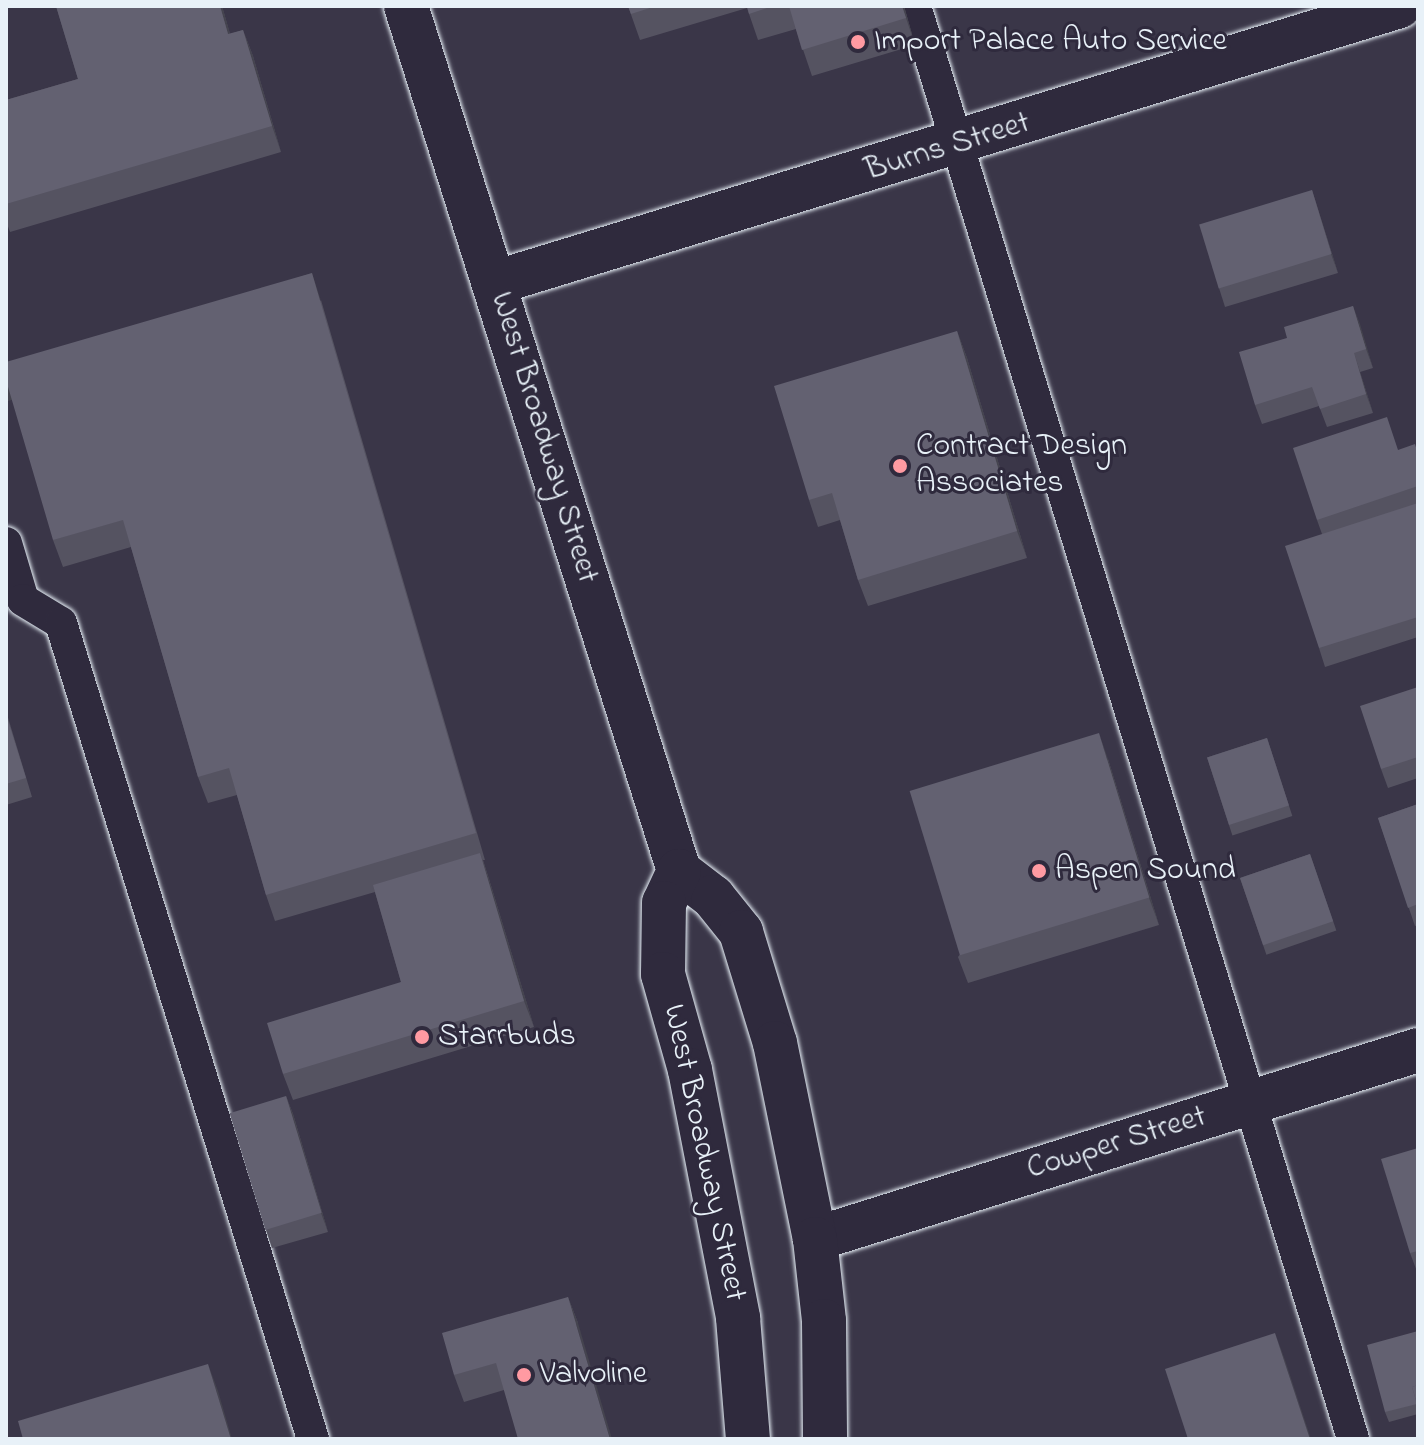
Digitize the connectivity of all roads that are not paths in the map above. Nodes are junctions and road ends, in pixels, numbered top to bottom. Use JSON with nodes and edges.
{"nodes":[{"id":1,"x":406,"y":6,"type":"edge"},
{"id":2,"x":915,"y":6,"type":"edge"},
{"id":3,"x":1400,"y":6,"type":"edge"},
{"id":4,"x":957,"y":145,"type":"junction"},
{"id":5,"x":494,"y":283,"type":"junction"},
{"id":6,"x":6,"y":543,"type":"edge"},
{"id":7,"x":679,"y":871,"type":"junction"},
{"id":8,"x":1418,"y":1050,"type":"edge"},
{"id":9,"x":1251,"y":1102,"type":"junction"},
{"id":10,"x":815,"y":1239,"type":"junction"},
{"id":11,"x":313,"y":1439,"type":"edge"},
{"id":12,"x":748,"y":1439,"type":"edge"},
{"id":13,"x":825,"y":1439,"type":"edge"},
{"id":14,"x":1353,"y":1439,"type":"edge"}],
"edges":[{"from":1,"to":5,"type":"main road","name":"West Broadway Street"},
{"from":2,"to":4,"type":"lane"},
{"from":3,"to":4,"type":"main road","name":"Burns Street"},
{"from":4,"to":5,"type":"main road","name":"Burns Street"},
{"from":4,"to":9,"type":"lane"},
{"from":5,"to":7,"type":"main road","name":"West Broadway Street"},
{"from":6,"to":11,"type":"lane"},
{"from":7,"to":10,"type":"main road"},
{"from":7,"to":12,"type":"main road","name":"West Broadway Street"},
{"from":8,"to":9,"type":"main road","name":"Cowper Street"},
{"from":9,"to":10,"type":"main road","name":"Cowper Street"},
{"from":9,"to":14,"type":"lane"},
{"from":10,"to":13,"type":"main road"}]}
